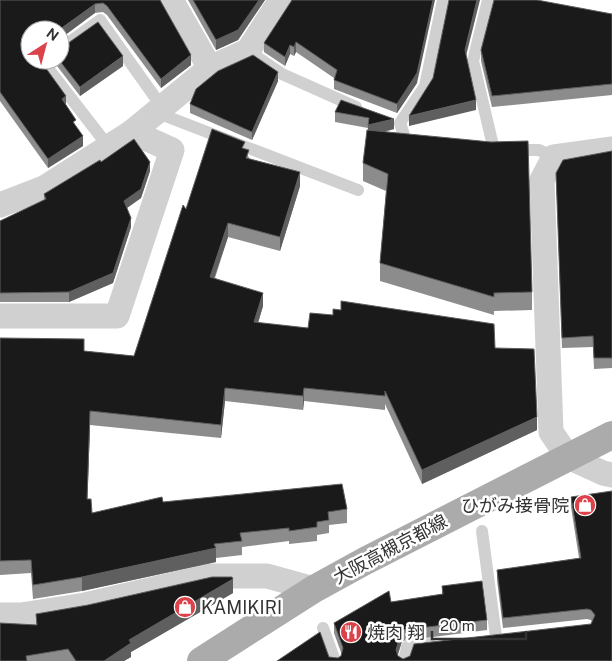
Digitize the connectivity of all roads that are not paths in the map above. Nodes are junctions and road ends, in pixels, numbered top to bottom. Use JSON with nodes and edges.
{"nodes":[{"id":1,"x":171,"y":0,"type":"edge"},
{"id":2,"x":281,"y":0,"type":"edge"},
{"id":3,"x":443,"y":0,"type":"edge"},
{"id":4,"x":488,"y":0,"type":"edge"},
{"id":5,"x":70,"y":42,"type":"edge"},
{"id":6,"x":248,"y":51,"type":"junction"},
{"id":7,"x":210,"y":68,"type":"junction"},
{"id":8,"x":49,"y":70,"type":"edge"},
{"id":9,"x":158,"y":110,"type":"junction"},
{"id":10,"x":367,"y":111,"type":"edge"},
{"id":11,"x":132,"y":132,"type":"junction"},
{"id":12,"x":425,"y":143,"type":"edge"},
{"id":13,"x":108,"y":146,"type":"junction"},
{"id":14,"x":612,"y":149,"type":"edge"},
{"id":15,"x":554,"y":157,"type":"junction"},
{"id":16,"x":358,"y":190,"type":"dead end"},
{"id":17,"x":0,"y":206,"type":"edge"},
{"id":18,"x":0,"y":316,"type":"edge"},
{"id":19,"x":612,"y":435,"type":"edge"},
{"id":20,"x":568,"y":456,"type":"junction"},
{"id":21,"x":612,"y":474,"type":"edge"},
{"id":22,"x":482,"y":531,"type":"dead end"},
{"id":23,"x":314,"y":589,"type":"junction"},
{"id":24,"x":0,"y":615,"type":"edge"},
{"id":25,"x":323,"y":628,"type":"dead end"},
{"id":26,"x":496,"y":637,"type":"edge"},
{"id":27,"x":447,"y":642,"type":"edge"},
{"id":28,"x":201,"y":661,"type":"edge"},
{"id":29,"x":335,"y":661,"type":"edge"},
{"id":30,"x":404,"y":661,"type":"edge"}],
"edges":[{"from":1,"to":7,"type":"street"},
{"from":2,"to":6,"type":"street"},
{"from":3,"to":12,"type":"lane"},
{"from":4,"to":15,"type":"lane"},
{"from":5,"to":9,"type":"lane"},
{"from":6,"to":7,"type":"street"},
{"from":6,"to":10,"type":"lane"},
{"from":7,"to":9,"type":"street"},
{"from":8,"to":13,"type":"lane"},
{"from":9,"to":11,"type":"street"},
{"from":9,"to":16,"type":"lane"},
{"from":11,"to":13,"type":"street"},
{"from":11,"to":18,"type":"street"},
{"from":13,"to":17,"type":"street"},
{"from":14,"to":15,"type":"street"},
{"from":15,"to":20,"type":"street"},
{"from":19,"to":20,"type":"main road","name":"大阪高槻京都線"},
{"from":20,"to":21,"type":"street"},
{"from":20,"to":23,"type":"main road","name":"大阪高槻京都線"},
{"from":22,"to":26,"type":"lane"},
{"from":23,"to":24,"type":"street"},
{"from":23,"to":28,"type":"main road","name":"大阪高槻京都線"},
{"from":25,"to":29,"type":"lane"},
{"from":27,"to":30,"type":"lane"}]}
